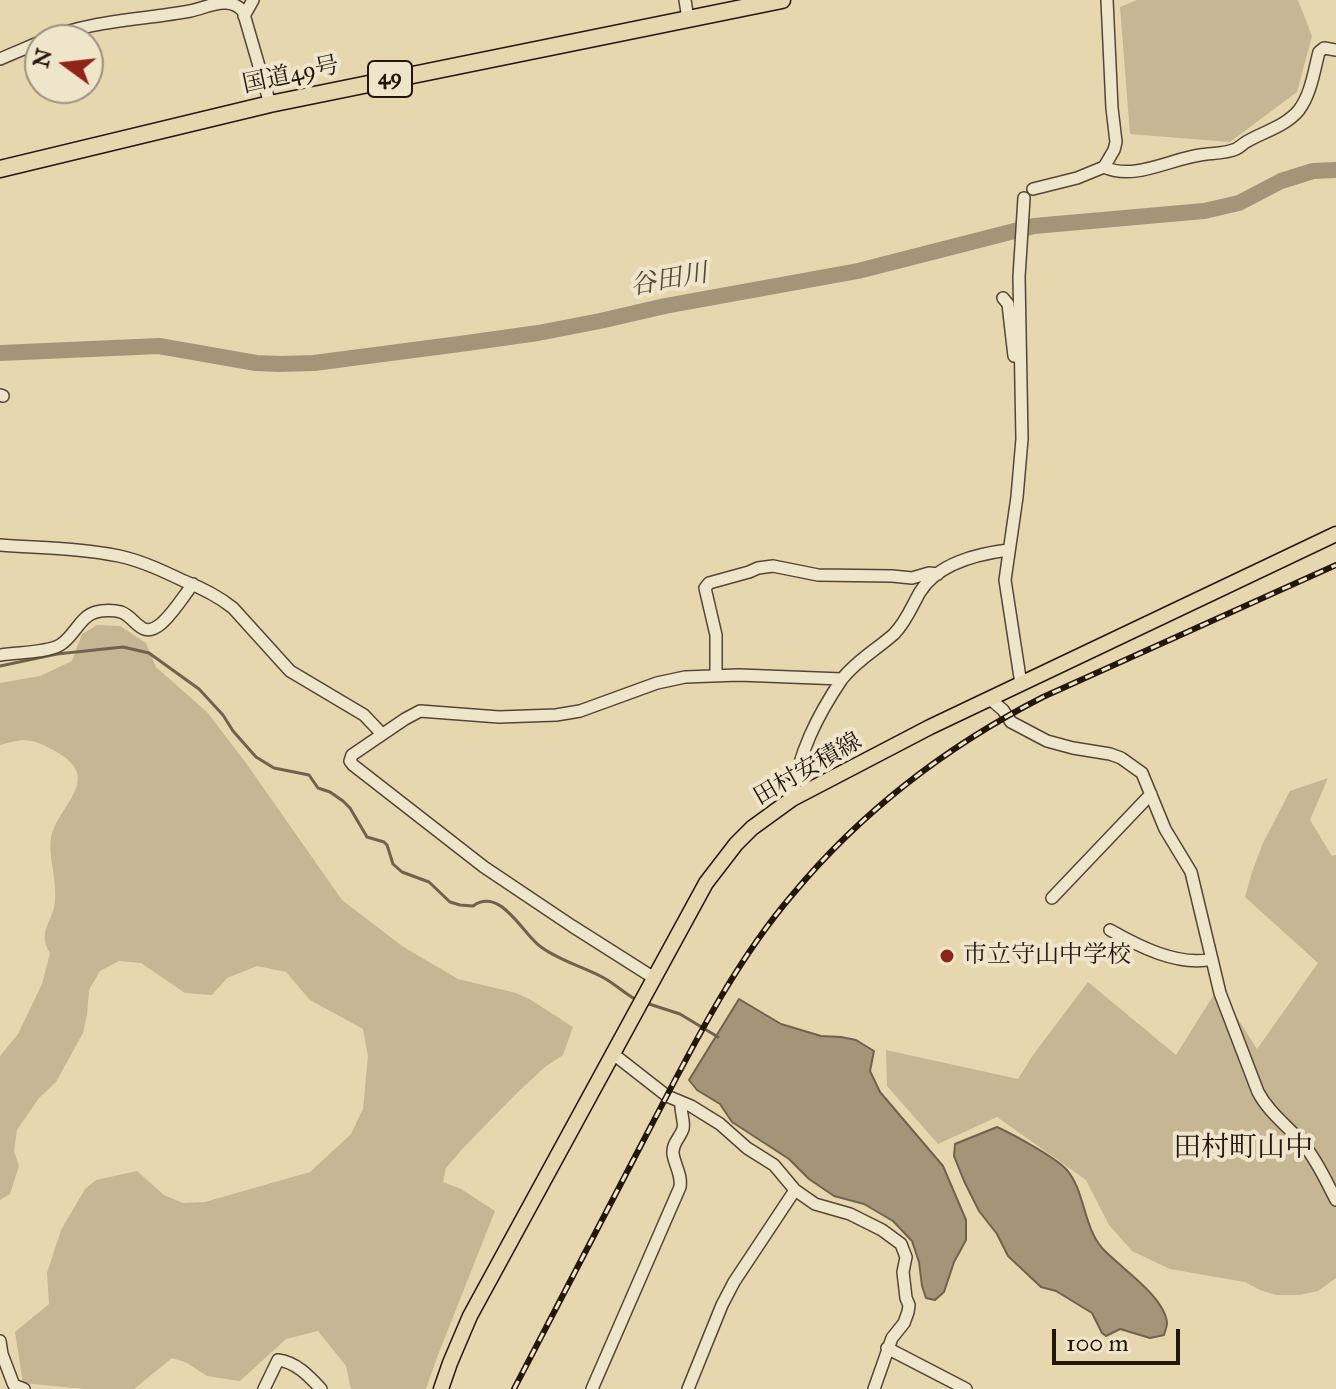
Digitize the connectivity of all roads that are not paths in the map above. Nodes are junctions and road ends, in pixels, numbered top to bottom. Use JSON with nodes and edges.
{"nodes":[{"id":1,"x":253,"y":0,"type":"edge"},
{"id":2,"x":685,"y":0,"type":"edge"},
{"id":3,"x":782,"y":0,"type":"edge"},
{"id":4,"x":1107,"y":0,"type":"edge"},
{"id":5,"x":230,"y":2,"type":"edge"},
{"id":6,"x":244,"y":16,"type":"junction"},
{"id":7,"x":688,"y":19,"type":"junction"},
{"id":8,"x":104,"y":25,"type":"edge"},
{"id":9,"x":24,"y":49,"type":"edge"},
{"id":10,"x":1336,"y":50,"type":"edge"},
{"id":11,"x":0,"y":59,"type":"edge"},
{"id":12,"x":270,"y":104,"type":"junction"},
{"id":13,"x":1104,"y":167,"type":"junction"},
{"id":14,"x":0,"y":169,"type":"edge"},
{"id":15,"x":1033,"y":189,"type":"dead end"},
{"id":16,"x":1024,"y":198,"type":"dead end"},
{"id":17,"x":1003,"y":298,"type":"dead end"},
{"id":18,"x":1022,"y":376,"type":"junction"},
{"id":19,"x":1336,"y":534,"type":"edge"},
{"id":20,"x":0,"y":545,"type":"edge"},
{"id":21,"x":1008,"y":550,"type":"junction"},
{"id":22,"x":938,"y":574,"type":"junction"},
{"id":23,"x":193,"y":584,"type":"junction"},
{"id":24,"x":0,"y":655,"type":"edge"},
{"id":25,"x":716,"y":676,"type":"junction"},
{"id":26,"x":842,"y":679,"type":"junction"},
{"id":27,"x":1021,"y":684,"type":"junction"},
{"id":28,"x":990,"y":699,"type":"junction"},
{"id":29,"x":382,"y":734,"type":"junction"},
{"id":30,"x":1151,"y":794,"type":"junction"},
{"id":31,"x":792,"y":799,"type":"junction"},
{"id":32,"x":1052,"y":898,"type":"dead end"},
{"id":33,"x":1110,"y":930,"type":"dead end"},
{"id":34,"x":1212,"y":959,"type":"junction"},
{"id":35,"x":654,"y":978,"type":"junction"},
{"id":36,"x":612,"y":1053,"type":"junction"},
{"id":37,"x":681,"y":1103,"type":"junction"},
{"id":38,"x":795,"y":1190,"type":"junction"},
{"id":39,"x":1336,"y":1200,"type":"edge"},
{"id":40,"x":0,"y":1341,"type":"edge"},
{"id":41,"x":887,"y":1348,"type":"junction"},
{"id":42,"x":1,"y":1355,"type":"edge"},
{"id":43,"x":24,"y":1389,"type":"edge"},
{"id":44,"x":264,"y":1389,"type":"edge"},
{"id":45,"x":321,"y":1389,"type":"edge"},
{"id":46,"x":441,"y":1389,"type":"edge"},
{"id":47,"x":592,"y":1389,"type":"edge"},
{"id":48,"x":688,"y":1389,"type":"edge"},
{"id":49,"x":874,"y":1389,"type":"edge"},
{"id":50,"x":966,"y":1389,"type":"edge"}],
"edges":[{"from":1,"to":6,"type":"street"},
{"from":2,"to":7,"type":"street"},
{"from":3,"to":7,"type":"highway","name":"国道49号","number":"49"},
{"from":4,"to":13,"type":"street"},
{"from":5,"to":6,"type":"street"},
{"from":5,"to":8,"type":"street"},
{"from":6,"to":12,"type":"street"},
{"from":7,"to":12,"type":"highway","name":"国道49号","number":"49"},
{"from":9,"to":11,"type":"street"},
{"from":10,"to":13,"type":"street"},
{"from":12,"to":14,"type":"highway","name":"国道49号","number":"49"},
{"from":13,"to":15,"type":"street"},
{"from":16,"to":18,"type":"street"},
{"from":17,"to":18,"type":"street"},
{"from":18,"to":21,"type":"street"},
{"from":19,"to":27,"type":"main road","name":"田村安積線"},
{"from":20,"to":23,"type":"street"},
{"from":21,"to":22,"type":"street"},
{"from":21,"to":27,"type":"street"},
{"from":22,"to":25,"type":"street"},
{"from":22,"to":26,"type":"street"},
{"from":23,"to":24,"type":"street"},
{"from":23,"to":29,"type":"street"},
{"from":25,"to":26,"type":"street"},
{"from":25,"to":29,"type":"street"},
{"from":26,"to":31,"type":"street"},
{"from":27,"to":28,"type":"main road","name":"田村安積線"},
{"from":28,"to":30,"type":"street"},
{"from":28,"to":31,"type":"main road","name":"田村安積線"},
{"from":29,"to":35,"type":"street"},
{"from":30,"to":32,"type":"street"},
{"from":30,"to":34,"type":"street"},
{"from":31,"to":35,"type":"main road","name":"田村安積線"},
{"from":33,"to":34,"type":"street"},
{"from":34,"to":39,"type":"street"},
{"from":35,"to":36,"type":"main road","name":"田村安積線"},
{"from":36,"to":37,"type":"street"},
{"from":36,"to":46,"type":"main road","name":"田村安積線"},
{"from":37,"to":38,"type":"street"},
{"from":37,"to":47,"type":"street"},
{"from":38,"to":41,"type":"street"},
{"from":38,"to":48,"type":"street"},
{"from":40,"to":42,"type":"street"},
{"from":41,"to":49,"type":"street"},
{"from":41,"to":50,"type":"street"},
{"from":42,"to":43,"type":"street"},
{"from":44,"to":45,"type":"street"}]}
